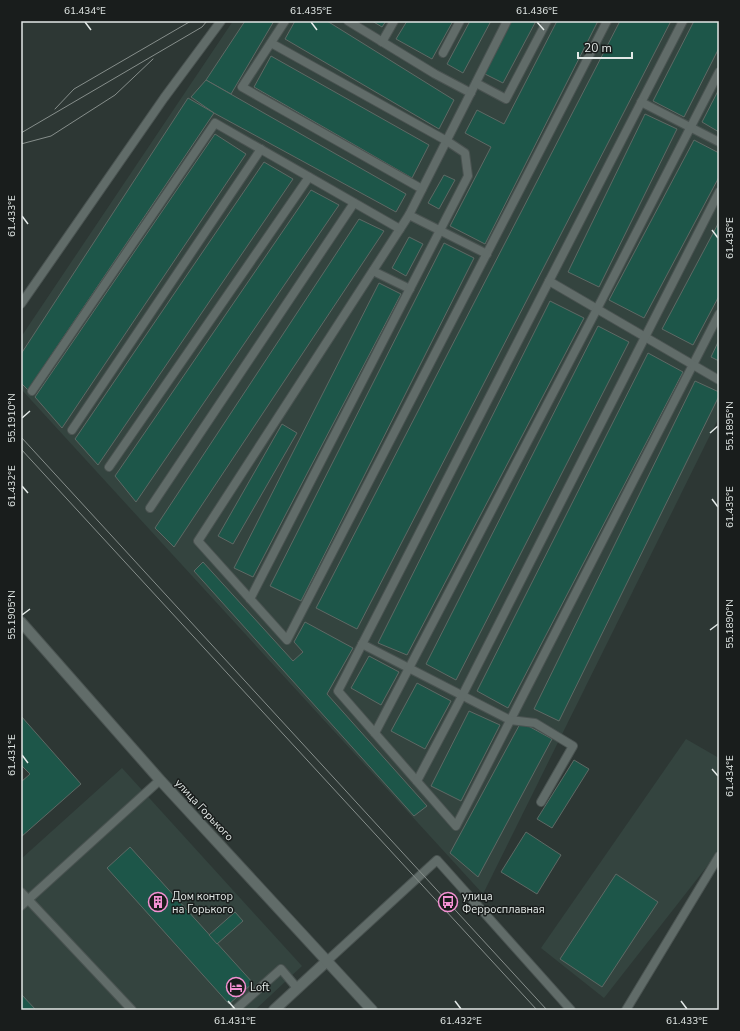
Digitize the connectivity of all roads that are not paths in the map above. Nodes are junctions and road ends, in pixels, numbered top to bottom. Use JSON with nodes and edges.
{"nodes":[{"id":1,"x":221,"y":21,"type":"edge"},
{"id":2,"x":285,"y":21,"type":"edge"},
{"id":3,"x":348,"y":21,"type":"edge"},
{"id":4,"x":394,"y":21,"type":"edge"},
{"id":5,"x":460,"y":21,"type":"edge"},
{"id":6,"x":507,"y":21,"type":"edge"},
{"id":7,"x":547,"y":21,"type":"edge"},
{"id":8,"x":607,"y":21,"type":"edge"},
{"id":9,"x":683,"y":21,"type":"edge"},
{"id":10,"x":382,"y":42,"type":"junction"},
{"id":11,"x":271,"y":43,"type":"junction"},
{"id":12,"x":443,"y":53,"type":"dead end"},
{"id":13,"x":719,"y":72,"type":"edge"},
{"id":14,"x":476,"y":83,"type":"junction"},
{"id":15,"x":471,"y":94,"type":"junction"},
{"id":16,"x":642,"y":102,"type":"junction"},
{"id":17,"x":690,"y":128,"type":"junction"},
{"id":18,"x":447,"y":141,"type":"junction"},
{"id":19,"x":719,"y":142,"type":"edge"},
{"id":20,"x":261,"y":149,"type":"junction"},
{"id":21,"x":309,"y":177,"type":"junction"},
{"id":22,"x":422,"y":189,"type":"junction"},
{"id":23,"x":719,"y":192,"type":"edge"},
{"id":24,"x":354,"y":203,"type":"junction"},
{"id":25,"x":409,"y":215,"type":"junction"},
{"id":26,"x":400,"y":229,"type":"junction"},
{"id":27,"x":440,"y":230,"type":"junction"},
{"id":28,"x":487,"y":254,"type":"junction"},
{"id":29,"x":373,"y":271,"type":"junction"},
{"id":30,"x":549,"y":281,"type":"junction"},
{"id":31,"x":410,"y":289,"type":"junction"},
{"id":32,"x":21,"y":304,"type":"edge"},
{"id":33,"x":597,"y":309,"type":"junction"},
{"id":34,"x":719,"y":314,"type":"edge"},
{"id":35,"x":644,"y":336,"type":"junction"},
{"id":36,"x":693,"y":365,"type":"junction"},
{"id":37,"x":719,"y":380,"type":"edge"},
{"id":38,"x":32,"y":392,"type":"dead end"},
{"id":39,"x":72,"y":430,"type":"dead end"},
{"id":40,"x":109,"y":467,"type":"dead end"},
{"id":41,"x":150,"y":508,"type":"dead end"},
{"id":42,"x":250,"y":600,"type":"junction"},
{"id":43,"x":21,"y":622,"type":"edge"},
{"id":44,"x":362,"y":644,"type":"junction"},
{"id":45,"x":409,"y":669,"type":"junction"},
{"id":46,"x":462,"y":696,"type":"junction"},
{"id":47,"x":510,"y":720,"type":"junction"},
{"id":48,"x":375,"y":733,"type":"junction"},
{"id":49,"x":160,"y":780,"type":"junction"},
{"id":50,"x":417,"y":781,"type":"junction"},
{"id":51,"x":540,"y":802,"type":"dead end"},
{"id":52,"x":719,"y":856,"type":"edge"},
{"id":53,"x":21,"y":892,"type":"edge"},
{"id":54,"x":28,"y":900,"type":"junction"},
{"id":55,"x":21,"y":906,"type":"edge"},
{"id":56,"x":327,"y":961,"type":"junction"},
{"id":57,"x":297,"y":988,"type":"junction"},
{"id":58,"x":132,"y":1010,"type":"edge"},
{"id":59,"x":235,"y":1010,"type":"edge"},
{"id":60,"x":274,"y":1010,"type":"edge"},
{"id":61,"x":372,"y":1010,"type":"edge"},
{"id":62,"x":572,"y":1010,"type":"edge"},
{"id":63,"x":626,"y":1010,"type":"edge"}],
"edges":[{"from":1,"to":32,"type":"lane"},
{"from":2,"to":11,"type":"lane"},
{"from":3,"to":10,"type":"lane"},
{"from":4,"to":10,"type":"lane"},
{"from":5,"to":12,"type":"lane"},
{"from":6,"to":14,"type":"lane"},
{"from":7,"to":14,"type":"lane"},
{"from":8,"to":28,"type":"lane"},
{"from":9,"to":16,"type":"lane"},
{"from":10,"to":15,"type":"lane"},
{"from":11,"to":18,"type":"lane"},
{"from":11,"to":22,"type":"lane"},
{"from":13,"to":17,"type":"lane"},
{"from":14,"to":15,"type":"lane"},
{"from":15,"to":18,"type":"lane"},
{"from":16,"to":17,"type":"lane"},
{"from":16,"to":30,"type":"lane"},
{"from":17,"to":19,"type":"lane"},
{"from":17,"to":33,"type":"lane"},
{"from":18,"to":22,"type":"lane"},
{"from":18,"to":27,"type":"lane"},
{"from":20,"to":21,"type":"lane"},
{"from":20,"to":38,"type":"lane"},
{"from":20,"to":39,"type":"lane"},
{"from":21,"to":24,"type":"lane"},
{"from":21,"to":40,"type":"lane"},
{"from":22,"to":25,"type":"lane"},
{"from":23,"to":35,"type":"lane"},
{"from":24,"to":26,"type":"lane"},
{"from":24,"to":41,"type":"lane"},
{"from":25,"to":26,"type":"lane"},
{"from":25,"to":27,"type":"lane"},
{"from":26,"to":29,"type":"lane"},
{"from":27,"to":28,"type":"lane"},
{"from":27,"to":31,"type":"lane"},
{"from":28,"to":42,"type":"lane"},
{"from":29,"to":31,"type":"lane"},
{"from":29,"to":42,"type":"lane"},
{"from":30,"to":33,"type":"lane"},
{"from":30,"to":44,"type":"lane"},
{"from":31,"to":42,"type":"lane"},
{"from":33,"to":35,"type":"lane"},
{"from":33,"to":45,"type":"lane"},
{"from":34,"to":36,"type":"lane"},
{"from":35,"to":36,"type":"lane"},
{"from":35,"to":46,"type":"lane"},
{"from":36,"to":37,"type":"lane"},
{"from":36,"to":47,"type":"lane"},
{"from":43,"to":49,"type":"street","name":"улица Горького"},
{"from":44,"to":45,"type":"lane"},
{"from":44,"to":48,"type":"lane"},
{"from":45,"to":46,"type":"lane"},
{"from":45,"to":48,"type":"lane"},
{"from":46,"to":47,"type":"lane"},
{"from":46,"to":50,"type":"lane"},
{"from":47,"to":50,"type":"lane"},
{"from":47,"to":51,"type":"lane"},
{"from":48,"to":50,"type":"lane"},
{"from":49,"to":54,"type":"lane"},
{"from":49,"to":56,"type":"street","name":"улица Горького"},
{"from":52,"to":63,"type":"lane"},
{"from":53,"to":54,"type":"lane"},
{"from":54,"to":55,"type":"lane"},
{"from":54,"to":58,"type":"lane"},
{"from":56,"to":57,"type":"street"},
{"from":56,"to":61,"type":"street","name":"улица Горького"},
{"from":56,"to":62,"type":"lane"},
{"from":57,"to":59,"type":"lane"},
{"from":57,"to":60,"type":"street"}]}
